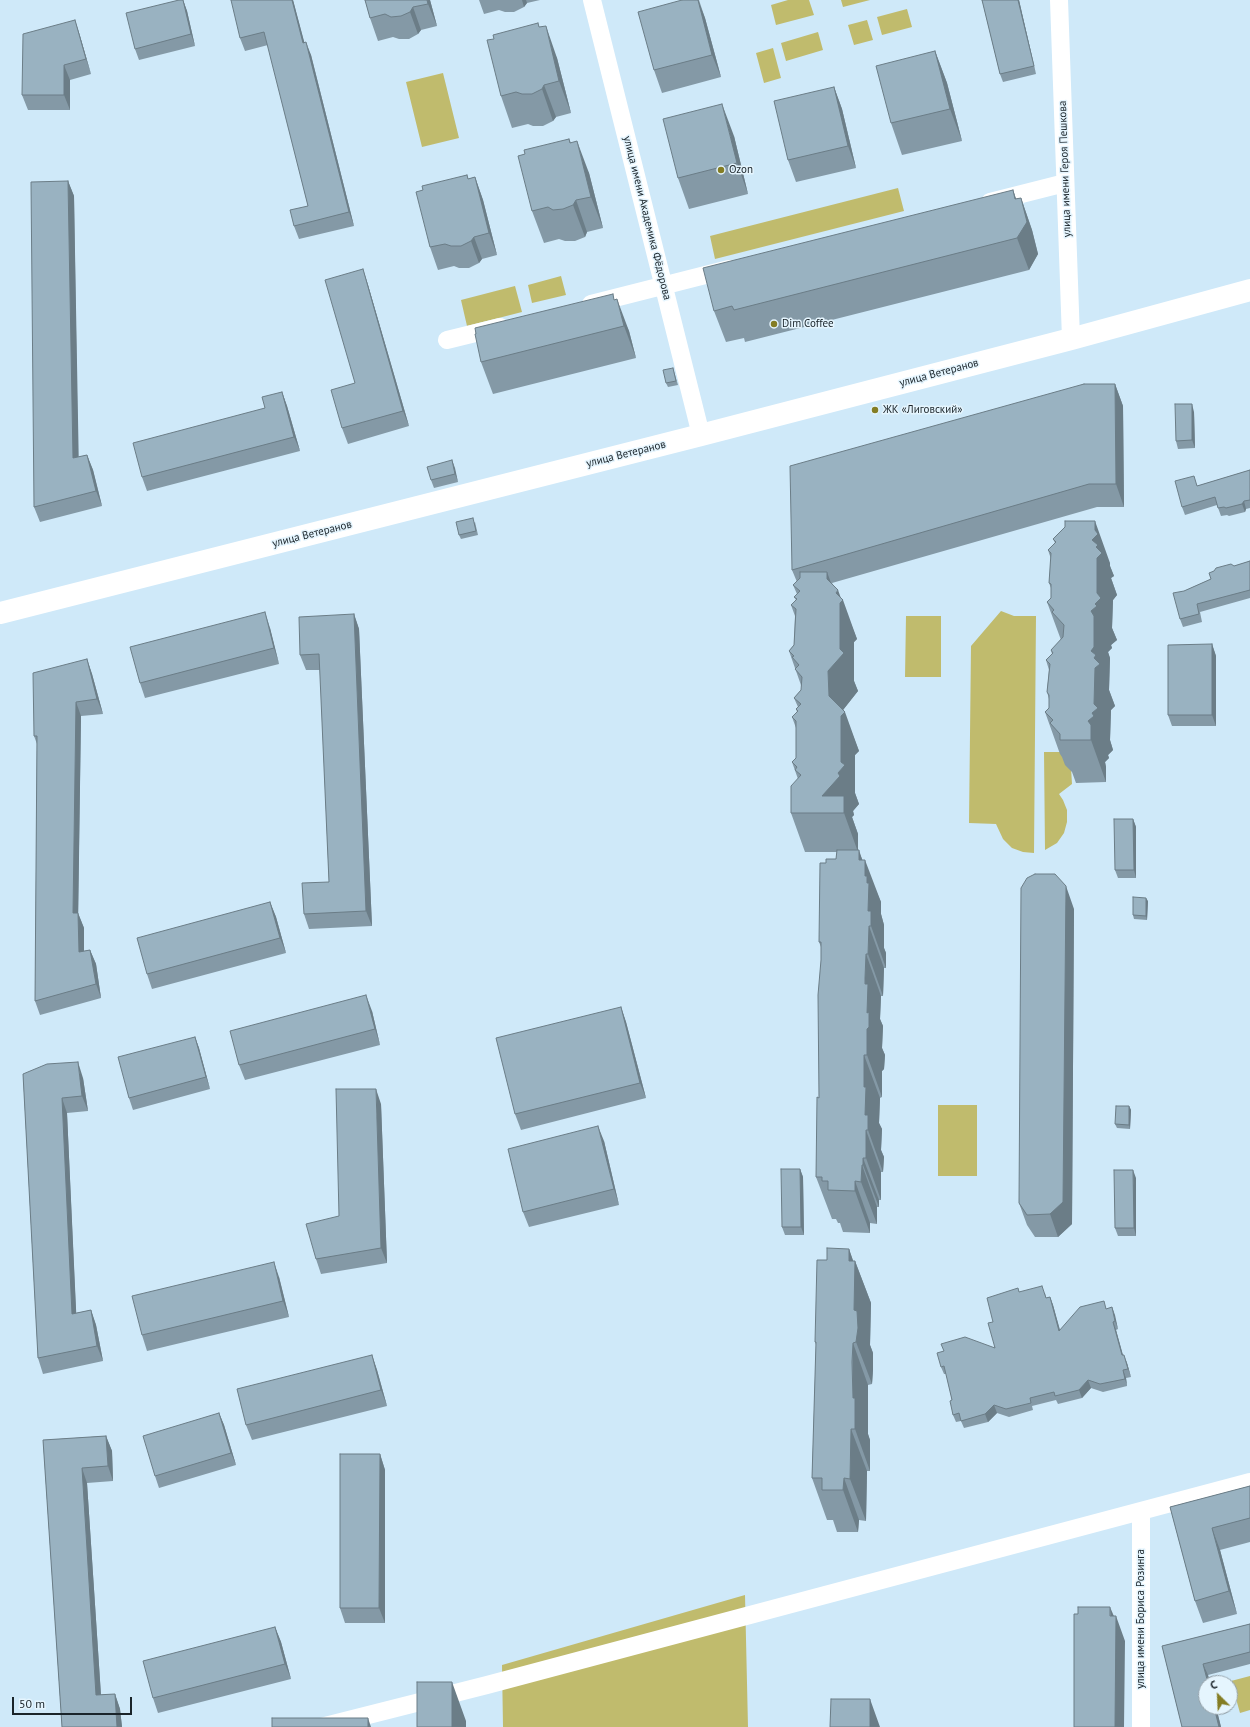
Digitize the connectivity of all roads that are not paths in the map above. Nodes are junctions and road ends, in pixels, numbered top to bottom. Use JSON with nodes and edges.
{"nodes":[{"id":1,"x":592,"y":0,"type":"edge"},
{"id":2,"x":1058,"y":0,"type":"edge"},
{"id":3,"x":1065,"y":183,"type":"junction"},
{"id":4,"x":972,"y":206,"type":"edge"},
{"id":5,"x":748,"y":264,"type":"edge"},
{"id":6,"x":664,"y":286,"type":"junction"},
{"id":7,"x":1250,"y":290,"type":"edge"},
{"id":8,"x":1250,"y":297,"type":"edge"},
{"id":9,"x":579,"y":307,"type":"edge"},
{"id":10,"x":517,"y":323,"type":"edge"},
{"id":11,"x":1071,"y":339,"type":"junction"},
{"id":12,"x":447,"y":340,"type":"dead end"},
{"id":13,"x":701,"y":435,"type":"junction"},
{"id":14,"x":0,"y":613,"type":"edge"},
{"id":15,"x":0,"y":619,"type":"edge"},
{"id":16,"x":1250,"y":1482,"type":"edge"},
{"id":17,"x":1141,"y":1511,"type":"junction"},
{"id":18,"x":321,"y":1727,"type":"edge"},
{"id":19,"x":1141,"y":1727,"type":"edge"}],
"edges":[{"from":1,"to":6,"type":"street","name":"улица имени Академика Фёдорова"},
{"from":2,"to":3,"type":"street","name":"улица имени Героя Пешкова"},
{"from":3,"to":4,"type":"street"},
{"from":3,"to":11,"type":"street","name":"улица имени Героя Пешкова"},
{"from":5,"to":6,"type":"street"},
{"from":6,"to":9,"type":"street"},
{"from":6,"to":13,"type":"street","name":"улица имени Академика Фёдорова"},
{"from":7,"to":11,"type":"street","name":"улица Ветеранов"},
{"from":8,"to":15,"type":"street","name":"улица Ветеранов"},
{"from":10,"to":12,"type":"street"},
{"from":11,"to":13,"type":"street","name":"улица Ветеранов"},
{"from":13,"to":14,"type":"street","name":"улица Ветеранов"},
{"from":16,"to":17,"type":"street"},
{"from":17,"to":18,"type":"street"},
{"from":17,"to":19,"type":"street","name":"улица имени Бориса Розинга"}]}
